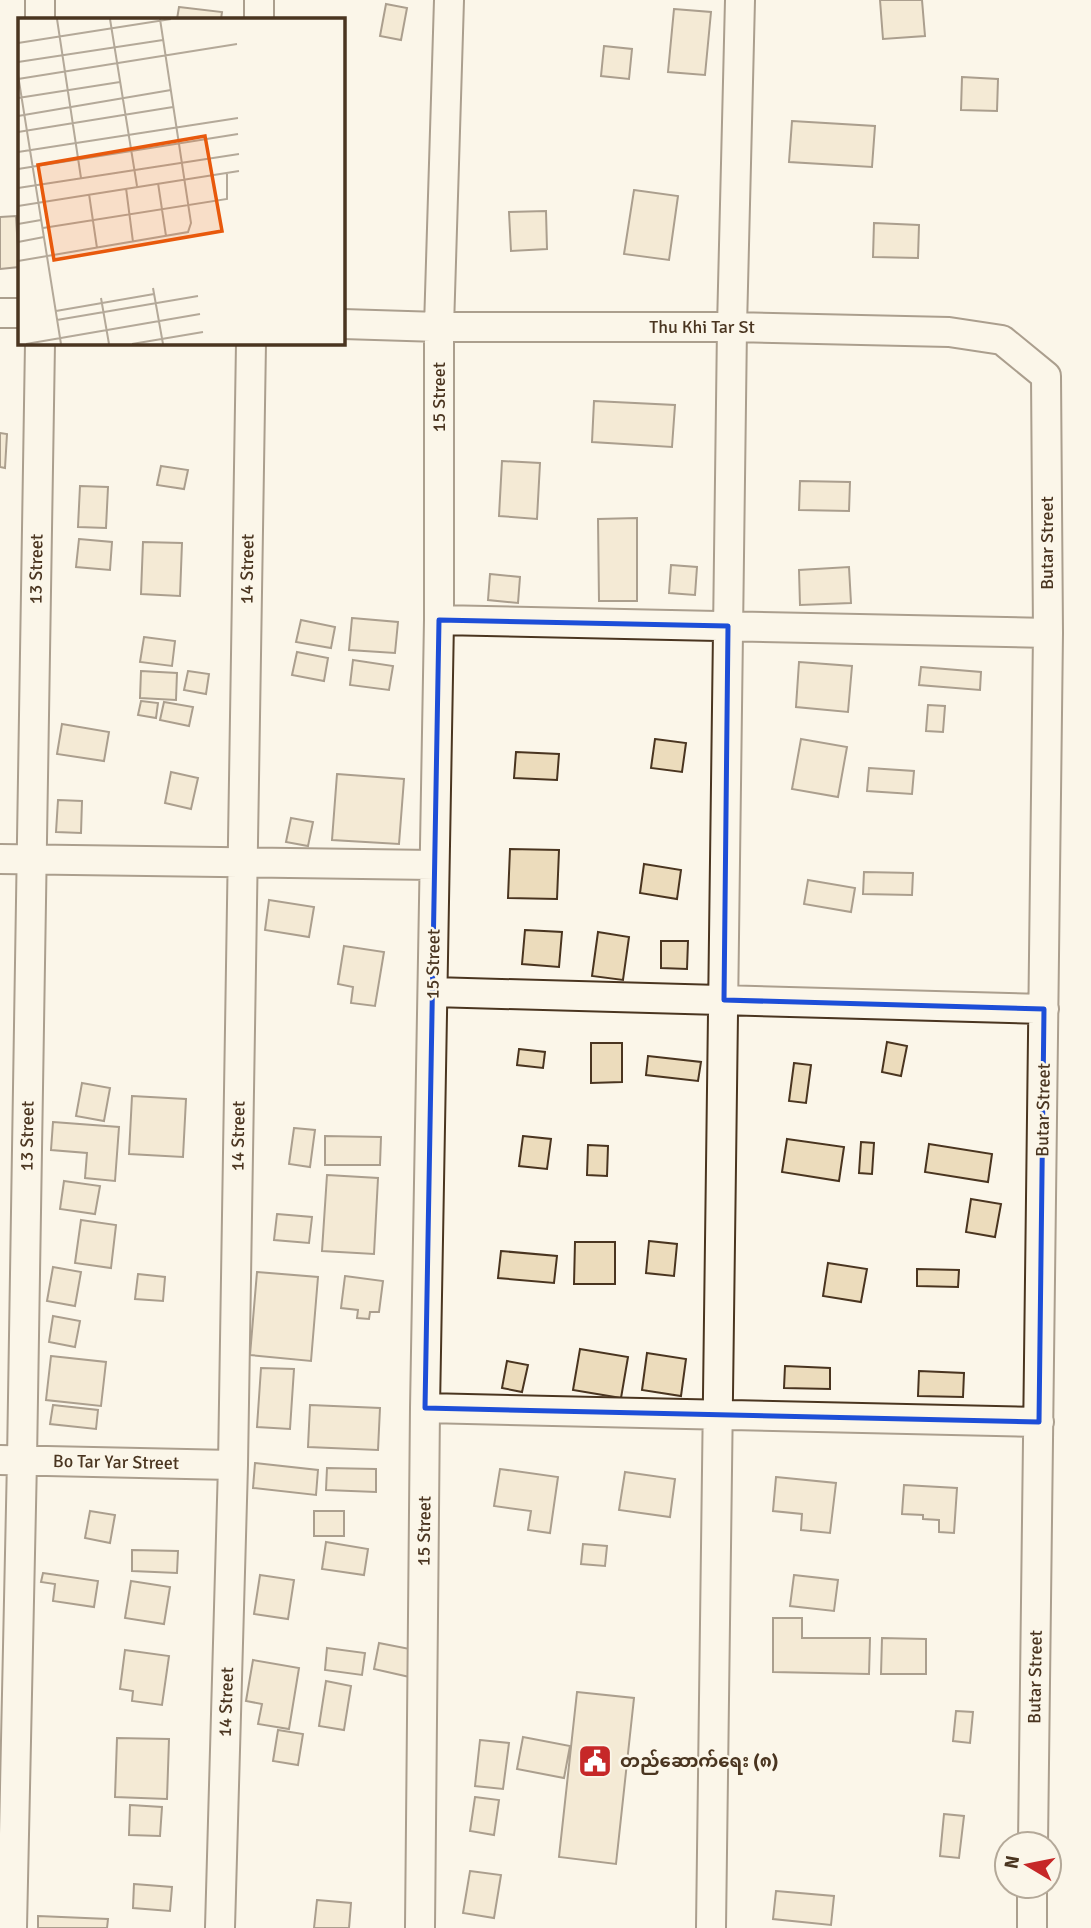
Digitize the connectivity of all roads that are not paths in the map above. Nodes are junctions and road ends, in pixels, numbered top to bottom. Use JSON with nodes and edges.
{"nodes":[{"id":1,"x":40,"y":0,"type":"edge"},
{"id":2,"x":259,"y":0,"type":"edge"},
{"id":3,"x":449,"y":0,"type":"edge"},
{"id":4,"x":740,"y":0,"type":"edge"},
{"id":5,"x":40,"y":18,"type":"edge"},
{"id":6,"x":259,"y":18,"type":"edge"},
{"id":7,"x":0,"y":313,"type":"edge"},
{"id":8,"x":18,"y":313,"type":"edge"},
{"id":9,"x":345,"y":324,"type":"edge"},
{"id":10,"x":439,"y":327,"type":"junction"},
{"id":11,"x":732,"y":327,"type":"junction"},
{"id":12,"x":40,"y":345,"type":"edge"},
{"id":13,"x":251,"y":345,"type":"edge"},
{"id":14,"x":1046,"y":376,"type":"joint"},
{"id":15,"x":439,"y":620,"type":"junction"},
{"id":16,"x":728,"y":626,"type":"junction"},
{"id":17,"x":1048,"y":633,"type":"junction"},
{"id":18,"x":0,"y":859,"type":"edge"},
{"id":19,"x":31,"y":859,"type":"junction"},
{"id":20,"x":242,"y":863,"type":"junction"},
{"id":21,"x":435,"y":865,"type":"junction"},
{"id":22,"x":432,"y":992,"type":"junction"},
{"id":23,"x":724,"y":1000,"type":"junction"},
{"id":24,"x":1044,"y":1009,"type":"junction"},
{"id":25,"x":425,"y":1408,"type":"junction"},
{"id":26,"x":718,"y":1415,"type":"junction"},
{"id":27,"x":1039,"y":1422,"type":"junction"},
{"id":28,"x":11,"y":1460,"type":"edge"},
{"id":29,"x":233,"y":1465,"type":"junction"},
{"id":30,"x":1033,"y":1830,"type":"edge"},
{"id":31,"x":1032,"y":1900,"type":"edge"},
{"id":32,"x":12,"y":1928,"type":"edge"},
{"id":33,"x":220,"y":1928,"type":"edge"},
{"id":34,"x":420,"y":1928,"type":"edge"},
{"id":35,"x":711,"y":1928,"type":"edge"},
{"id":36,"x":1031,"y":1928,"type":"edge"}],
"edges":[{"from":1,"to":5,"type":"street"},
{"from":2,"to":6,"type":"street"},
{"from":3,"to":10,"type":"street","name":"15 Street"},
{"from":4,"to":11,"type":"street"},
{"from":7,"to":8,"type":"street"},
{"from":9,"to":10,"type":"street","name":"Thu Khi Tar St"},
{"from":10,"to":11,"type":"street","name":"Thu Khi Tar St"},
{"from":10,"to":15,"type":"street","name":"15 Street"},
{"from":11,"to":14,"type":"street","name":"Thu Khi Tar St"},
{"from":11,"to":16,"type":"street"},
{"from":12,"to":19,"type":"street","name":"13 Street"},
{"from":13,"to":20,"type":"street","name":"14 Street"},
{"from":14,"to":17,"type":"street","name":"Butar Street"},
{"from":15,"to":16,"type":"street"},
{"from":15,"to":21,"type":"street","name":"15 Street"},
{"from":16,"to":17,"type":"street"},
{"from":16,"to":23,"type":"street"},
{"from":17,"to":24,"type":"street","name":"Butar Street"},
{"from":18,"to":19,"type":"street"},
{"from":19,"to":20,"type":"street"},
{"from":19,"to":28,"type":"street","name":"13 Street"},
{"from":20,"to":21,"type":"street"},
{"from":20,"to":29,"type":"street","name":"14 Street"},
{"from":21,"to":22,"type":"street","name":"15 Street"},
{"from":22,"to":23,"type":"street"},
{"from":22,"to":25,"type":"street","name":"15 Street"},
{"from":23,"to":24,"type":"street"},
{"from":23,"to":26,"type":"street"},
{"from":24,"to":27,"type":"street","name":"Butar Street"},
{"from":25,"to":26,"type":"street"},
{"from":25,"to":34,"type":"street","name":"15 Street"},
{"from":26,"to":27,"type":"street"},
{"from":26,"to":35,"type":"street"},
{"from":27,"to":30,"type":"street","name":"Butar Street"},
{"from":28,"to":29,"type":"street","name":"Bo Tar Yar Street"},
{"from":28,"to":32,"type":"street","name":"13 Street"},
{"from":29,"to":33,"type":"street","name":"14 Street"},
{"from":31,"to":36,"type":"street"}]}
